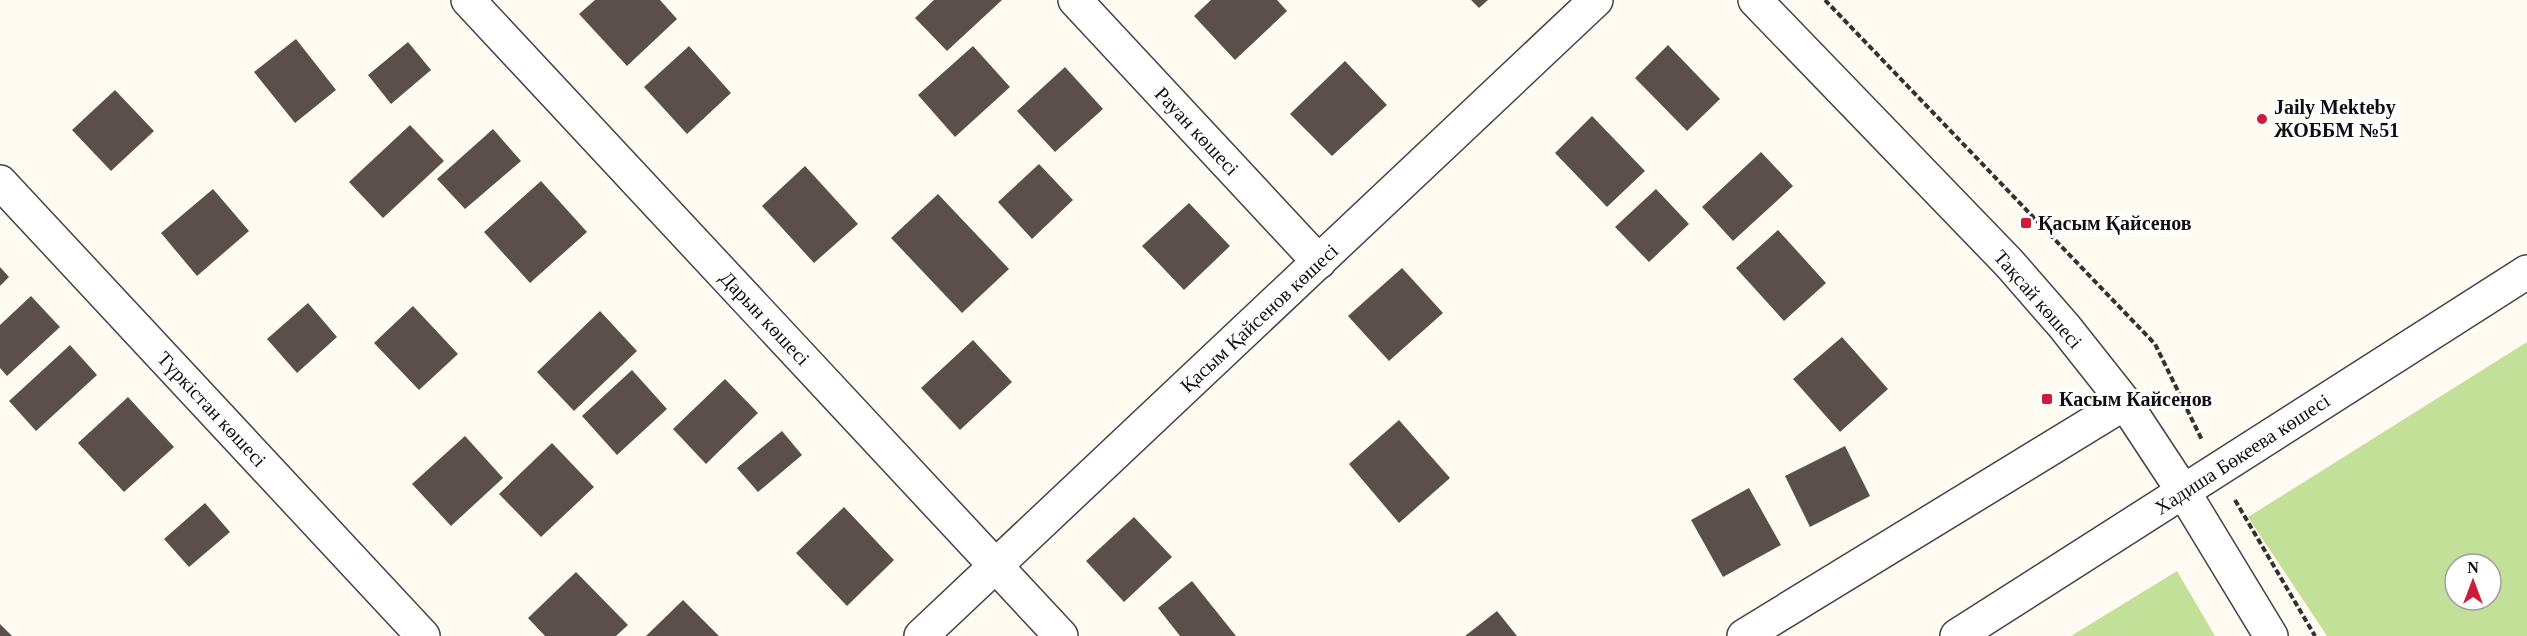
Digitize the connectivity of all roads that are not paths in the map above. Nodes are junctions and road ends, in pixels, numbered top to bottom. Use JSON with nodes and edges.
{"nodes":[{"id":1,"x":468,"y":0,"type":"edge"},
{"id":2,"x":1074,"y":0,"type":"edge"},
{"id":3,"x":1596,"y":0,"type":"edge"},
{"id":4,"x":1755,"y":0,"type":"edge"},
{"id":5,"x":0,"y":182,"type":"edge"},
{"id":6,"x":1319,"y":262,"type":"junction"},
{"id":7,"x":2527,"y":272,"type":"edge"},
{"id":8,"x":2125,"y":404,"type":"junction"},
{"id":9,"x":2183,"y":491,"type":"junction"},
{"id":10,"x":996,"y":566,"type":"junction"},
{"id":11,"x":423,"y":636,"type":"edge"},
{"id":12,"x":921,"y":636,"type":"edge"},
{"id":13,"x":1061,"y":636,"type":"edge"},
{"id":14,"x":1744,"y":636,"type":"edge"},
{"id":15,"x":1957,"y":636,"type":"edge"},
{"id":16,"x":2271,"y":636,"type":"edge"}],
"edges":[{"from":1,"to":10,"type":"street","name":"Дарын көшесі"},
{"from":2,"to":6,"type":"street","name":"Рауан көшесі"},
{"from":3,"to":6,"type":"street","name":"Қасым Қайсенов көшесі"},
{"from":4,"to":8,"type":"street","name":"Тақсай көшесі"},
{"from":5,"to":11,"type":"street","name":"Түркістан көшесі"},
{"from":6,"to":10,"type":"street","name":"Қасым Қайсенов көшесі"},
{"from":7,"to":9,"type":"street","name":"Хадиша Бөкеева көшесі"},
{"from":8,"to":9,"type":"street","name":"Тақсай көшесі"},
{"from":8,"to":14,"type":"street"},
{"from":9,"to":15,"type":"street","name":"Хадиша Бөкеева көшесі"},
{"from":9,"to":16,"type":"street","name":"Тақсай көшесі"},
{"from":10,"to":12,"type":"street","name":"Қасым Қайсенов көшесі"},
{"from":10,"to":13,"type":"street","name":"Дарын көшесі"}]}
